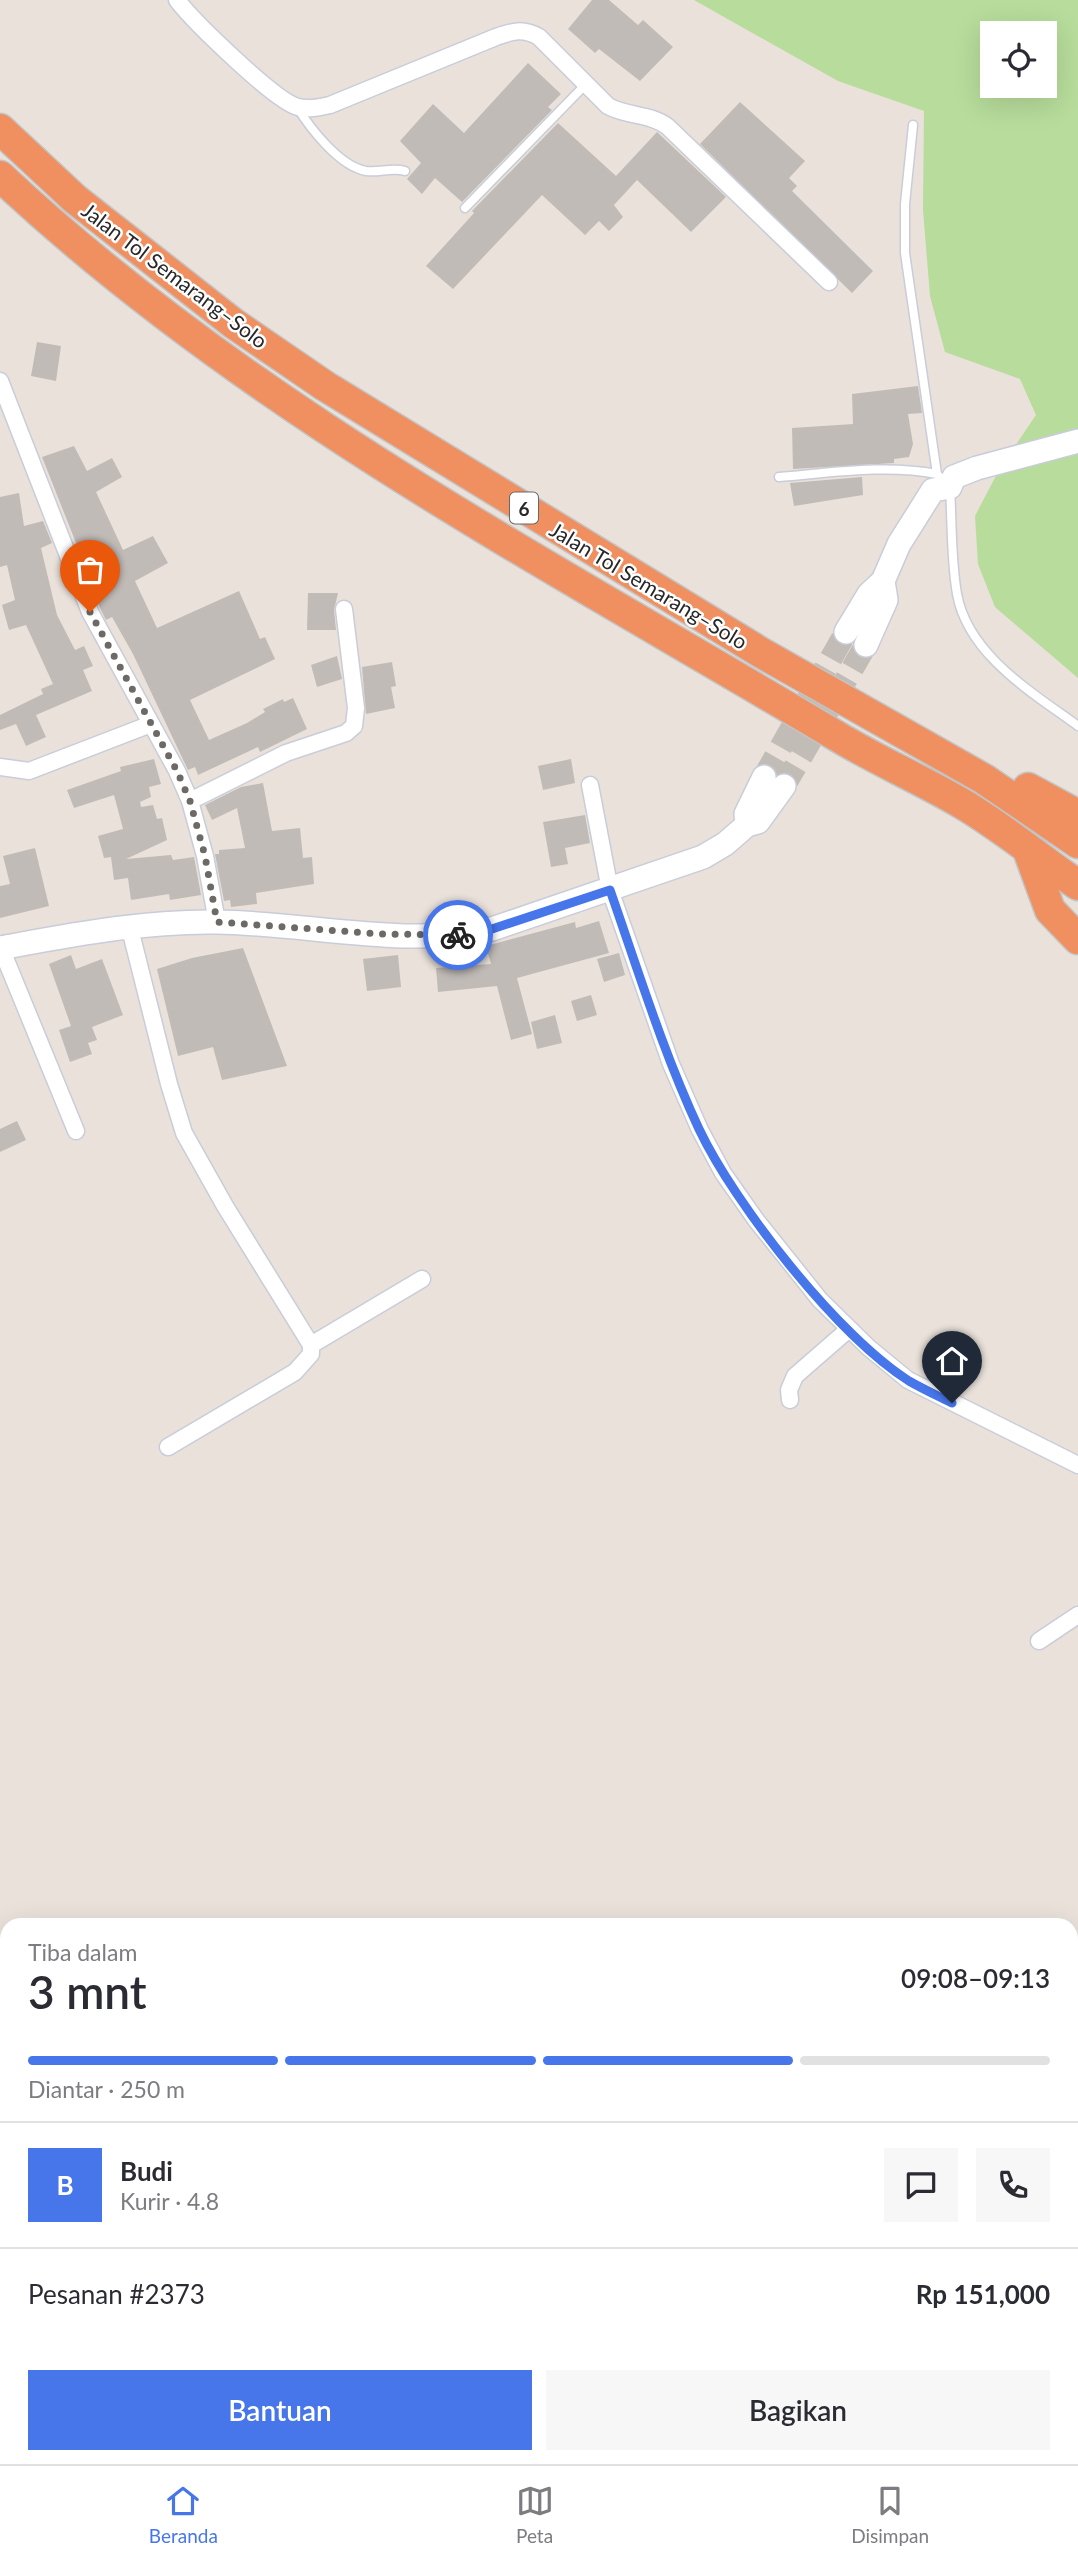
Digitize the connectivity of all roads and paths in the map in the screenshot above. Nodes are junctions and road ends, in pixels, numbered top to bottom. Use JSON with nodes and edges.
{"nodes":[{"id":1,"x":177,"y":0,"type":"edge"},
{"id":2,"x":587,"y":83,"type":"junction"},
{"id":3,"x":297,"y":107,"type":"junction"},
{"id":4,"x":913,"y":125,"type":"dead end"},
{"id":5,"x":0,"y":129,"type":"edge"},
{"id":6,"x":405,"y":171,"type":"dead end"},
{"id":7,"x":0,"y":176,"type":"edge"},
{"id":8,"x":466,"y":208,"type":"dead end"},
{"id":9,"x":829,"y":282,"type":"dead end"},
{"id":10,"x":0,"y":381,"type":"edge"},
{"id":11,"x":1078,"y":441,"type":"edge"},
{"id":12,"x":779,"y":477,"type":"dead end"},
{"id":13,"x":943,"y":480,"type":"junction"},
{"id":14,"x":883,"y":581,"type":"junction"},
{"id":15,"x":344,"y":609,"type":"dead end"},
{"id":16,"x":846,"y":632,"type":"tunnel mouth"},
{"id":17,"x":866,"y":645,"type":"tunnel mouth"},
{"id":18,"x":152,"y":724,"type":"junction"},
{"id":19,"x":1078,"y":726,"type":"edge"},
{"id":20,"x":906,"y":734,"type":"junction"},
{"id":21,"x":0,"y":767,"type":"edge"},
{"id":22,"x":774,"y":782,"type":"tunnel mouth"},
{"id":23,"x":590,"y":785,"type":"dead end"},
{"id":24,"x":190,"y":801,"type":"junction"},
{"id":25,"x":1078,"y":815,"type":"edge"},
{"id":26,"x":1078,"y":843,"type":"edge"},
{"id":27,"x":1028,"y":850,"type":"junction"},
{"id":28,"x":1078,"y":885,"type":"edge"},
{"id":29,"x":610,"y":890,"type":"junction"},
{"id":30,"x":217,"y":922,"type":"junction"},
{"id":31,"x":129,"y":925,"type":"junction"},
{"id":32,"x":1078,"y":939,"type":"edge"},
{"id":33,"x":1,"y":948,"type":"edge"},
{"id":34,"x":76,"y":1131,"type":"dead end"},
{"id":35,"x":422,"y":1279,"type":"dead end"},
{"id":36,"x":849,"y":1329,"type":"junction"},
{"id":37,"x":311,"y":1345,"type":"junction"},
{"id":38,"x":790,"y":1400,"type":"dead end"},
{"id":39,"x":168,"y":1447,"type":"dead end"},
{"id":40,"x":1078,"y":1465,"type":"edge"},
{"id":41,"x":1078,"y":1615,"type":"edge"},
{"id":42,"x":1040,"y":1641,"type":"dead end"}],
"edges":[{"from":1,"to":3,"type":"street"},
{"from":2,"to":3,"type":"street"},
{"from":2,"to":8,"type":"lane"},
{"from":2,"to":9,"type":"street"},
{"from":3,"to":6,"type":"lane"},
{"from":4,"to":13,"type":"lane"},
{"from":5,"to":20,"type":"highway","name":"Jalan Tol Semarang–Solo","number":"6"},
{"from":7,"to":27,"type":"highway","name":"Jalan Tol Semarang–Solo","number":"6"},
{"from":10,"to":18,"type":"street"},
{"from":11,"to":13,"type":"street"},
{"from":12,"to":13,"type":"lane"},
{"from":13,"to":14,"type":"street"},
{"from":13,"to":19,"type":"lane"},
{"from":14,"to":16,"type":"street"},
{"from":14,"to":17,"type":"street"},
{"from":15,"to":24,"type":"street"},
{"from":18,"to":21,"type":"street"},
{"from":18,"to":24,"type":"street"},
{"from":20,"to":25,"type":"highway"},
{"from":20,"to":26,"type":"highway","name":"Jalan Tol Semarang–Solo","number":"6"},
{"from":22,"to":29,"type":"street"},
{"from":23,"to":29,"type":"street"},
{"from":24,"to":30,"type":"street"},
{"from":27,"to":28,"type":"highway","name":"Jalan Tol Semarang–Solo","number":"6"},
{"from":27,"to":32,"type":"highway"},
{"from":29,"to":30,"type":"street"},
{"from":29,"to":36,"type":"street"},
{"from":30,"to":31,"type":"street"},
{"from":31,"to":33,"type":"street"},
{"from":31,"to":37,"type":"street"},
{"from":33,"to":34,"type":"street"},
{"from":35,"to":37,"type":"street"},
{"from":36,"to":38,"type":"street"},
{"from":36,"to":40,"type":"street"},
{"from":37,"to":39,"type":"street"},
{"from":41,"to":42,"type":"street"}]}
